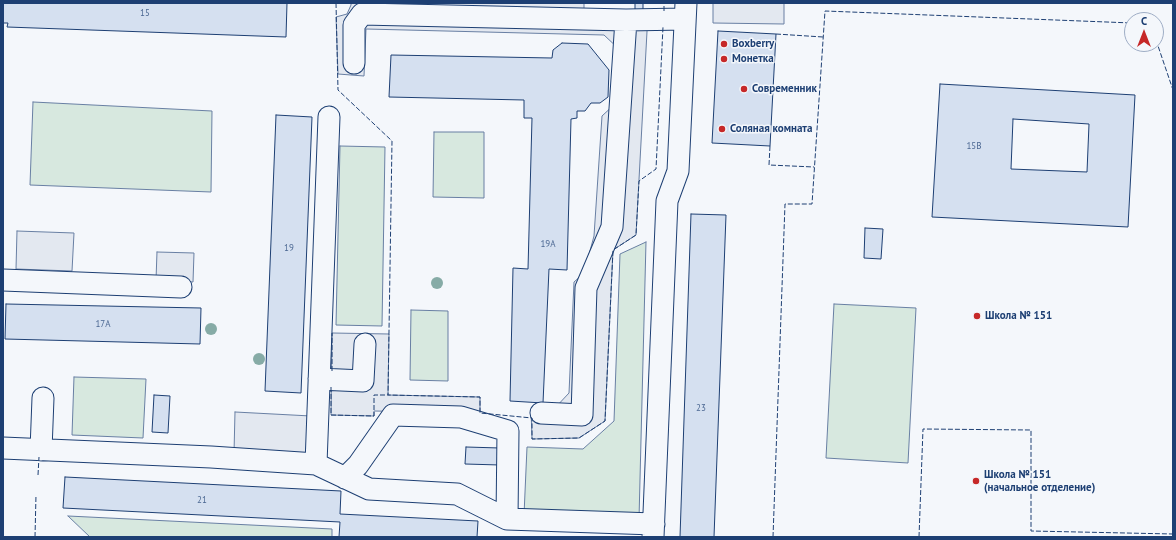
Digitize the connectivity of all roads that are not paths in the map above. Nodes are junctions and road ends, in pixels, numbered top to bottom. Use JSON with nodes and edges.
{"nodes":[{"id":1,"x":362,"y":8,"type":"edge"},
{"id":2,"x":685,"y":11,"type":"edge"},
{"id":3,"x":626,"y":20,"type":"junction"},
{"id":4,"x":354,"y":63,"type":"dead end"},
{"id":5,"x":329,"y":117,"type":"dead end"},
{"id":6,"x":3,"y":280,"type":"edge"},
{"id":7,"x":181,"y":287,"type":"dead end"},
{"id":8,"x":364,"y":344,"type":"dead end"},
{"id":9,"x":319,"y":379,"type":"junction"},
{"id":10,"x":43,"y":398,"type":"dead end"},
{"id":11,"x":541,"y":413,"type":"dead end"},
{"id":12,"x":3,"y":448,"type":"edge"},
{"id":13,"x":41,"y":450,"type":"junction"},
{"id":14,"x":316,"y":464,"type":"junction"},
{"id":15,"x":345,"y":478,"type":"junction"},
{"id":16,"x":507,"y":519,"type":"junction"},
{"id":17,"x":654,"y":530,"type":"edge"}],
"edges":[{"from":1,"to":3,"type":"lane"},
{"from":1,"to":4,"type":"lane"},
{"from":2,"to":3,"type":"lane"},
{"from":2,"to":17,"type":"lane"},
{"from":3,"to":11,"type":"lane"},
{"from":5,"to":9,"type":"lane"},
{"from":6,"to":7,"type":"lane"},
{"from":8,"to":9,"type":"lane"},
{"from":9,"to":14,"type":"lane"},
{"from":10,"to":13,"type":"lane"},
{"from":12,"to":13,"type":"lane"},
{"from":13,"to":14,"type":"lane"},
{"from":14,"to":15,"type":"lane"},
{"from":15,"to":16,"type":"lane"},
{"from":15,"to":16,"type":"lane"},
{"from":16,"to":17,"type":"lane"}]}
